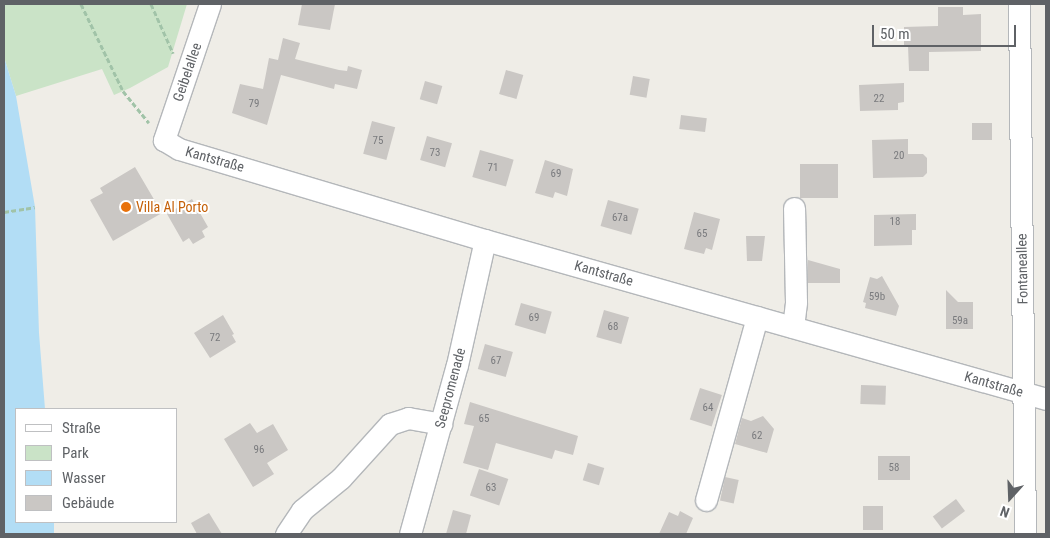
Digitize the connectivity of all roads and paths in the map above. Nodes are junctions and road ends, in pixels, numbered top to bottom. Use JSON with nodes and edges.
{"nodes":[{"id":1,"x":81,"y":4,"type":"edge"},
{"id":2,"x":151,"y":4,"type":"edge"},
{"id":3,"x":210,"y":4,"type":"edge"},
{"id":4,"x":1019,"y":4,"type":"edge"},
{"id":5,"x":185,"y":78,"type":"junction"},
{"id":6,"x":164,"y":140,"type":"junction"},
{"id":7,"x":35,"y":207,"type":"dead end"},
{"id":8,"x":794,"y":208,"type":"dead end"},
{"id":9,"x":4,"y":212,"type":"edge"},
{"id":10,"x":485,"y":240,"type":"junction"},
{"id":11,"x":757,"y":317,"type":"junction"},
{"id":12,"x":793,"y":327,"type":"junction"},
{"id":13,"x":1024,"y":392,"type":"junction"},
{"id":14,"x":1046,"y":399,"type":"edge"},
{"id":15,"x":440,"y":424,"type":"junction"},
{"id":16,"x":706,"y":500,"type":"dead end"},
{"id":17,"x":286,"y":534,"type":"edge"},
{"id":18,"x":410,"y":534,"type":"edge"},
{"id":19,"x":1024,"y":534,"type":"edge"}],
"edges":[{"from":1,"to":6,"type":"path"},
{"from":2,"to":5,"type":"path"},
{"from":3,"to":5,"type":"street","name":"Geibelallee"},
{"from":4,"to":13,"type":"street","name":"Fontaneallee"},
{"from":5,"to":6,"type":"street","name":"Geibelallee"},
{"from":6,"to":10,"type":"street","name":"Kantstraße"},
{"from":7,"to":9,"type":"path"},
{"from":8,"to":12,"type":"street"},
{"from":10,"to":11,"type":"street","name":"Kantstraße"},
{"from":10,"to":15,"type":"street","name":"Seepromenade"},
{"from":11,"to":12,"type":"street","name":"Kantstraße"},
{"from":11,"to":16,"type":"street"},
{"from":12,"to":13,"type":"street","name":"Kantstraße"},
{"from":13,"to":14,"type":"street","name":"Kantstraße"},
{"from":13,"to":19,"type":"street","name":"Fontaneallee"},
{"from":15,"to":17,"type":"street"},
{"from":15,"to":18,"type":"street","name":"Seepromenade"}]}
